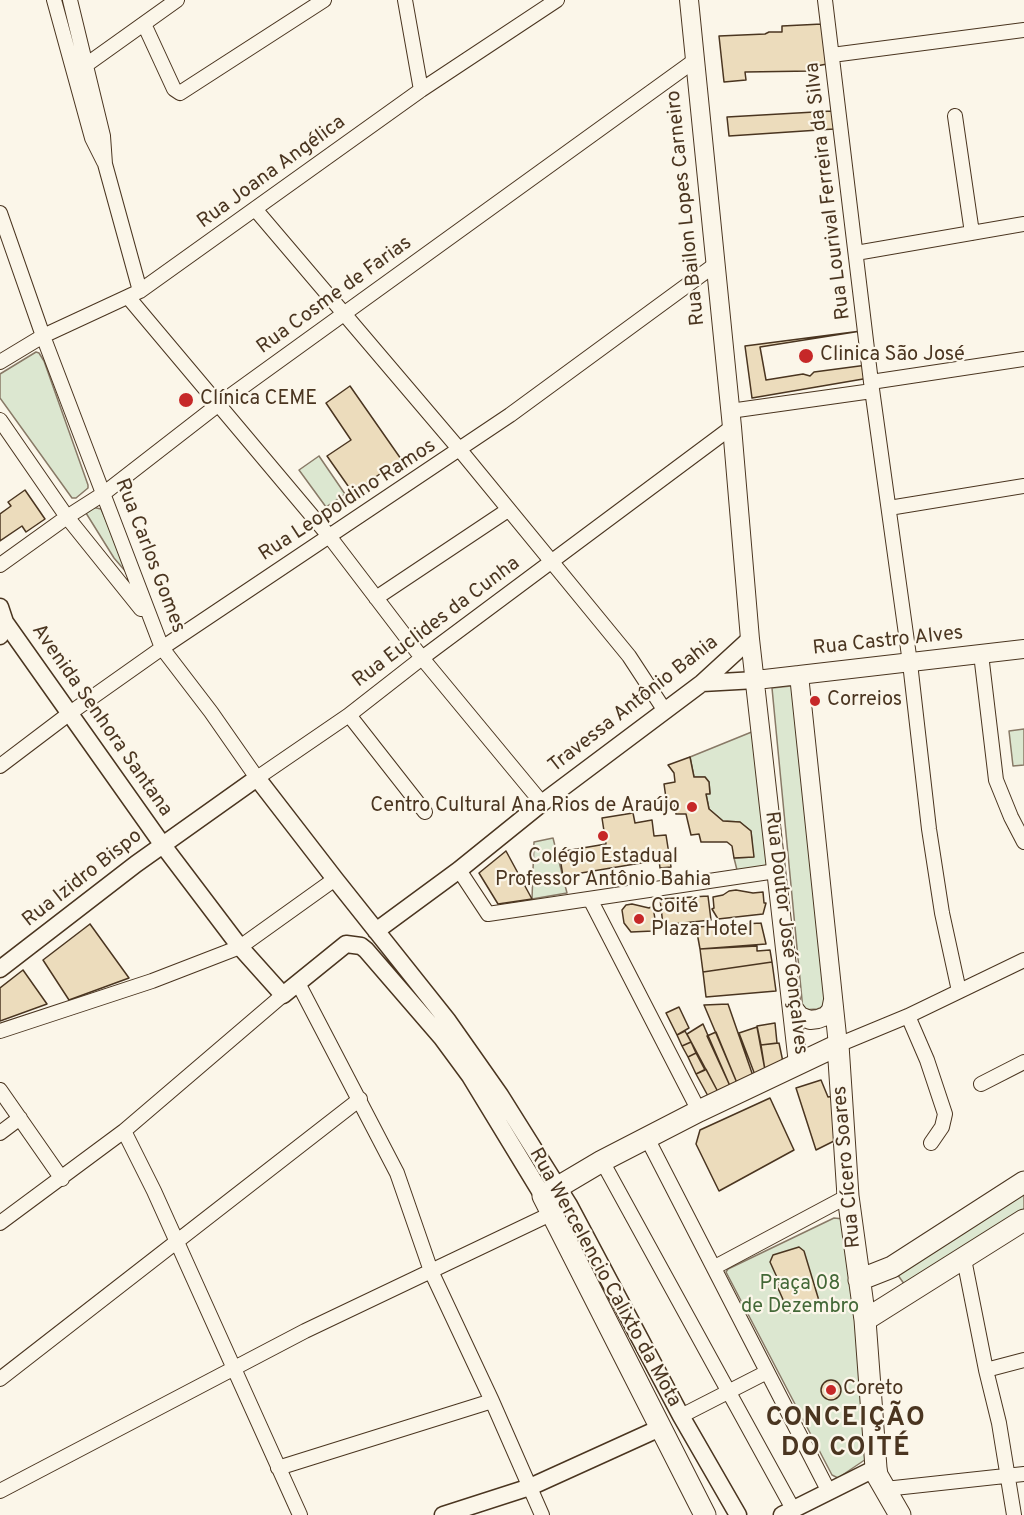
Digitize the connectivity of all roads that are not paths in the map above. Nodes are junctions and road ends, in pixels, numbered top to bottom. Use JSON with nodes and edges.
{"nodes":[{"id":1,"x":54,"y":0,"type":"edge"},
{"id":2,"x":70,"y":0,"type":"edge"},
{"id":3,"x":177,"y":0,"type":"edge"},
{"id":4,"x":324,"y":0,"type":"edge"},
{"id":5,"x":405,"y":0,"type":"edge"},
{"id":6,"x":689,"y":0,"type":"edge"},
{"id":7,"x":825,"y":0,"type":"edge"},
{"id":8,"x":554,"y":1,"type":"edge"},
{"id":9,"x":144,"y":24,"type":"junction"},
{"id":10,"x":1024,"y":30,"type":"edge"},
{"id":11,"x":832,"y":55,"type":"junction"},
{"id":12,"x":694,"y":61,"type":"junction"},
{"id":13,"x":80,"y":70,"type":"junction"},
{"id":14,"x":421,"y":90,"type":"junction"},
{"id":15,"x":955,"y":116,"type":"dead end"},
{"id":16,"x":255,"y":209,"type":"junction"},
{"id":17,"x":0,"y":213,"type":"edge"},
{"id":18,"x":1024,"y":224,"type":"edge"},
{"id":19,"x":972,"y":233,"type":"junction"},
{"id":20,"x":856,"y":253,"type":"junction"},
{"id":21,"x":716,"y":264,"type":"junction"},
{"id":22,"x":134,"y":294,"type":"junction"},
{"id":23,"x":344,"y":313,"type":"junction"},
{"id":24,"x":43,"y":336,"type":"junction"},
{"id":25,"x":1024,"y":359,"type":"edge"},
{"id":26,"x":0,"y":362,"type":"edge"},
{"id":27,"x":872,"y":386,"type":"junction"},
{"id":28,"x":219,"y":404,"type":"junction"},
{"id":29,"x":731,"y":419,"type":"junction"},
{"id":30,"x":0,"y":420,"type":"edge"},
{"id":31,"x":460,"y":450,"type":"junction"},
{"id":32,"x":1024,"y":486,"type":"edge"},
{"id":33,"x":103,"y":494,"type":"junction"},
{"id":34,"x":889,"y":508,"type":"junction"},
{"id":35,"x":508,"y":510,"type":"junction"},
{"id":36,"x":67,"y":517,"type":"junction"},
{"id":37,"x":328,"y":536,"type":"junction"},
{"id":38,"x":551,"y":563,"type":"junction"},
{"id":39,"x":0,"y":565,"type":"edge"},
{"id":40,"x":376,"y":597,"type":"junction"},
{"id":41,"x":150,"y":620,"type":"junction"},
{"id":42,"x":2,"y":622,"type":"edge"},
{"id":43,"x":750,"y":639,"type":"junction"},
{"id":44,"x":162,"y":648,"type":"junction"},
{"id":45,"x":1024,"y":649,"type":"edge"},
{"id":46,"x":981,"y":654,"type":"junction"},
{"id":47,"x":422,"y":658,"type":"junction"},
{"id":48,"x":910,"y":663,"type":"junction"},
{"id":49,"x":799,"y":675,"type":"junction"},
{"id":50,"x":756,"y":680,"type":"junction"},
{"id":51,"x":702,"y":683,"type":"junction"},
{"id":52,"x":665,"y":711,"type":"junction"},
{"id":53,"x":70,"y":713,"type":"junction"},
{"id":54,"x":349,"y":716,"type":"junction"},
{"id":55,"x":1,"y":763,"type":"edge"},
{"id":56,"x":258,"y":778,"type":"junction"},
{"id":57,"x":542,"y":803,"type":"junction"},
{"id":58,"x":425,"y":812,"type":"dead end"},
{"id":59,"x":1024,"y":842,"type":"edge"},
{"id":60,"x":162,"y":844,"type":"junction"},
{"id":61,"x":459,"y":870,"type":"junction"},
{"id":62,"x":776,"y":871,"type":"junction"},
{"id":63,"x":335,"y":879,"type":"junction"},
{"id":64,"x":590,"y":899,"type":"junction"},
{"id":65,"x":376,"y":931,"type":"junction"},
{"id":66,"x":240,"y":947,"type":"junction"},
{"id":67,"x":1024,"y":960,"type":"edge"},
{"id":68,"x":0,"y":969,"type":"edge"},
{"id":69,"x":298,"y":983,"type":"junction"},
{"id":70,"x":959,"y":991,"type":"junction"},
{"id":71,"x":283,"y":995,"type":"junction"},
{"id":72,"x":833,"y":1000,"type":"junction"},
{"id":73,"x":792,"y":1006,"type":"junction"},
{"id":74,"x":908,"y":1016,"type":"junction"},
{"id":75,"x":0,"y":1031,"type":"edge"},
{"id":76,"x":838,"y":1045,"type":"junction"},
{"id":77,"x":1024,"y":1062,"type":"edge"},
{"id":78,"x":798,"y":1064,"type":"junction"},
{"id":79,"x":981,"y":1084,"type":"dead end"},
{"id":80,"x":0,"y":1090,"type":"edge"},
{"id":81,"x":360,"y":1099,"type":"junction"},
{"id":82,"x":699,"y":1111,"type":"junction"},
{"id":83,"x":20,"y":1118,"type":"junction"},
{"id":84,"x":124,"y":1131,"type":"junction"},
{"id":85,"x":0,"y":1132,"type":"edge"},
{"id":86,"x":647,"y":1138,"type":"junction"},
{"id":87,"x":931,"y":1143,"type":"dead end"},
{"id":88,"x":602,"y":1161,"type":"junction"},
{"id":89,"x":62,"y":1179,"type":"junction"},
{"id":90,"x":1024,"y":1182,"type":"edge"},
{"id":91,"x":849,"y":1196,"type":"junction"},
{"id":92,"x":555,"y":1200,"type":"junction"},
{"id":93,"x":1024,"y":1220,"type":"edge"},
{"id":94,"x":0,"y":1223,"type":"edge"},
{"id":95,"x":176,"y":1244,"type":"junction"},
{"id":96,"x":964,"y":1259,"type":"junction"},
{"id":97,"x":714,"y":1267,"type":"junction"},
{"id":98,"x":892,"y":1267,"type":"junction"},
{"id":99,"x":431,"y":1270,"type":"junction"},
{"id":100,"x":859,"y":1280,"type":"junction"},
{"id":101,"x":910,"y":1293,"type":"junction"},
{"id":102,"x":865,"y":1320,"type":"junction"},
{"id":103,"x":1024,"y":1360,"type":"edge"},
{"id":104,"x":233,"y":1369,"type":"junction"},
{"id":105,"x":986,"y":1370,"type":"junction"},
{"id":106,"x":767,"y":1372,"type":"junction"},
{"id":107,"x":0,"y":1379,"type":"edge"},
{"id":108,"x":727,"y":1392,"type":"junction"},
{"id":109,"x":492,"y":1401,"type":"junction"},
{"id":110,"x":681,"y":1416,"type":"junction"},
{"id":111,"x":660,"y":1428,"type":"junction"},
{"id":112,"x":278,"y":1468,"type":"junction"},
{"id":113,"x":876,"y":1468,"type":"junction"},
{"id":114,"x":1024,"y":1474,"type":"edge"},
{"id":115,"x":1008,"y":1475,"type":"junction"},
{"id":116,"x":530,"y":1487,"type":"junction"},
{"id":117,"x":885,"y":1489,"type":"junction"},
{"id":118,"x":828,"y":1490,"type":"junction"},
{"id":119,"x":0,"y":1491,"type":"edge"},
{"id":120,"x":787,"y":1512,"type":"edge"},
{"id":121,"x":300,"y":1515,"type":"edge"},
{"id":122,"x":443,"y":1515,"type":"edge"},
{"id":123,"x":542,"y":1515,"type":"edge"},
{"id":124,"x":705,"y":1515,"type":"edge"},
{"id":125,"x":738,"y":1515,"type":"edge"},
{"id":126,"x":900,"y":1515,"type":"edge"},
{"id":127,"x":1014,"y":1515,"type":"edge"}],
"edges":[{"from":1,"to":13,"type":"street"},
{"from":2,"to":13,"type":"street"},
{"from":3,"to":9,"type":"street"},
{"from":4,"to":9,"type":"street"},
{"from":5,"to":14,"type":"street"},
{"from":6,"to":12,"type":"main road","name":"Rua Bailon Lopes Carneiro"},
{"from":7,"to":11,"type":"street","name":"Rua Lourival Ferreira da Silva"},
{"from":8,"to":14,"type":"street","name":"Rua Joana Angélica"},
{"from":9,"to":13,"type":"street"},
{"from":10,"to":11,"type":"street"},
{"from":11,"to":20,"type":"street","name":"Rua Lourival Ferreira da Silva"},
{"from":12,"to":21,"type":"main road","name":"Rua Bailon Lopes Carneiro"},
{"from":12,"to":23,"type":"street","name":"Rua Cosme de Farias"},
{"from":13,"to":22,"type":"street"},
{"from":14,"to":16,"type":"street","name":"Rua Joana Angélica"},
{"from":15,"to":19,"type":"street"},
{"from":16,"to":22,"type":"street","name":"Rua Joana Angélica"},
{"from":16,"to":23,"type":"street"},
{"from":17,"to":24,"type":"street","name":"Rua Carlos Gomes"},
{"from":18,"to":19,"type":"street"},
{"from":19,"to":20,"type":"street"},
{"from":20,"to":27,"type":"street","name":"Rua Lourival Ferreira da Silva"},
{"from":21,"to":29,"type":"main road","name":"Rua Bailon Lopes Carneiro"},
{"from":21,"to":31,"type":"street","name":"Rua Leopoldino Ramos"},
{"from":22,"to":24,"type":"street","name":"Rua Joana Angélica"},
{"from":22,"to":28,"type":"street","name":"Travessa Antônio Bahia"},
{"from":23,"to":28,"type":"street","name":"Rua Cosme de Farias"},
{"from":23,"to":31,"type":"street"},
{"from":24,"to":26,"type":"street","name":"Rua Joana Angélica"},
{"from":24,"to":33,"type":"street","name":"Rua Carlos Gomes"},
{"from":25,"to":27,"type":"street"},
{"from":27,"to":29,"type":"street"},
{"from":27,"to":34,"type":"street","name":"Rua Lourival Ferreira da Silva"},
{"from":28,"to":33,"type":"street","name":"Rua Cosme de Farias"},
{"from":28,"to":37,"type":"street","name":"Travessa Antônio Bahia"},
{"from":29,"to":38,"type":"street","name":"Rua Euclides da Cunha"},
{"from":29,"to":43,"type":"main road","name":"Rua Bailon Lopes Carneiro"},
{"from":30,"to":36,"type":"street"},
{"from":31,"to":35,"type":"street"},
{"from":31,"to":37,"type":"street","name":"Rua Leopoldino Ramos"},
{"from":32,"to":34,"type":"street"},
{"from":33,"to":36,"type":"street","name":"Rua Cosme de Farias"},
{"from":33,"to":41,"type":"street","name":"Rua Carlos Gomes"},
{"from":34,"to":48,"type":"street","name":"Rua Lourival Ferreira da Silva"},
{"from":35,"to":38,"type":"street"},
{"from":35,"to":40,"type":"street"},
{"from":36,"to":39,"type":"street","name":"Rua Cosme de Farias"},
{"from":36,"to":41,"type":"street"},
{"from":37,"to":40,"type":"street","name":"Travessa Antônio Bahia"},
{"from":37,"to":44,"type":"street","name":"Rua Leopoldino Ramos"},
{"from":38,"to":47,"type":"street","name":"Rua Euclides da Cunha"},
{"from":38,"to":52,"type":"street"},
{"from":40,"to":47,"type":"street","name":"Travessa Antônio Bahia"},
{"from":41,"to":44,"type":"street","name":"Rua Carlos Gomes"},
{"from":42,"to":53,"type":"street","name":"Avenida Senhora Santana"},
{"from":43,"to":50,"type":"main road","name":"Rua Doutor José Gonçalves"},
{"from":43,"to":51,"type":"street","name":"Travessa Antônio Bahia"},
{"from":44,"to":53,"type":"street","name":"Rua Leopoldino Ramos"},
{"from":44,"to":56,"type":"street","name":"Rua Carlos Gomes"},
{"from":45,"to":46,"type":"main road","name":"Rua Castro Alves"},
{"from":46,"to":48,"type":"main road","name":"Rua Castro Alves"},
{"from":46,"to":59,"type":"street"},
{"from":47,"to":54,"type":"street","name":"Rua Euclides da Cunha"},
{"from":47,"to":57,"type":"street","name":"Travessa Antônio Bahia"},
{"from":48,"to":49,"type":"main road","name":"Rua Castro Alves"},
{"from":48,"to":70,"type":"street","name":"Rua Lourival Ferreira da Silva"},
{"from":49,"to":50,"type":"main road","name":"Rua Castro Alves"},
{"from":49,"to":72,"type":"main road","name":"Rua Doutor José Gonçalves"},
{"from":50,"to":51,"type":"street"},
{"from":50,"to":62,"type":"main road","name":"Rua Doutor José Gonçalves"},
{"from":51,"to":52,"type":"street","name":"Travessa Antônio Bahia"},
{"from":52,"to":57,"type":"street","name":"Travessa Antônio Bahia"},
{"from":53,"to":55,"type":"street","name":"Rua Leopoldino Ramos"},
{"from":53,"to":60,"type":"street","name":"Avenida Senhora Santana"},
{"from":54,"to":56,"type":"street","name":"Rua Euclides da Cunha"},
{"from":54,"to":58,"type":"street"},
{"from":56,"to":60,"type":"street","name":"Rua Euclides da Cunha"},
{"from":56,"to":63,"type":"street","name":"Rua Carlos Gomes"},
{"from":57,"to":61,"type":"street","name":"Travessa Antônio Bahia"},
{"from":60,"to":66,"type":"street","name":"Avenida Senhora Santana"},
{"from":60,"to":68,"type":"street","name":"Rua Izidro Bispo"},
{"from":61,"to":64,"type":"street"},
{"from":61,"to":65,"type":"street","name":"Travessa Antônio Bahia"},
{"from":62,"to":64,"type":"street"},
{"from":62,"to":73,"type":"main road","name":"Rua Doutor José Gonçalves"},
{"from":63,"to":65,"type":"street","name":"Rua Carlos Gomes"},
{"from":63,"to":66,"type":"street"},
{"from":64,"to":82,"type":"street"},
{"from":65,"to":92,"type":"street","name":"Rua Wercelencio Calixto da Mota"},
{"from":66,"to":71,"type":"street","name":"Avenida Senhora Santana"},
{"from":66,"to":75,"type":"street"},
{"from":67,"to":70,"type":"street"},
{"from":69,"to":71,"type":"street"},
{"from":69,"to":81,"type":"street"},
{"from":69,"to":92,"type":"street","name":"Rua Wercelencio Calixto da Mota"},
{"from":70,"to":74,"type":"street"},
{"from":71,"to":84,"type":"street"},
{"from":72,"to":73,"type":"main road"},
{"from":72,"to":76,"type":"main road","name":"Rua Doutor José Gonçalves"},
{"from":73,"to":78,"type":"main road","name":"Rua Doutor José Gonçalves"},
{"from":74,"to":76,"type":"street"},
{"from":74,"to":87,"type":"street"},
{"from":76,"to":78,"type":"main road","name":"Rua Doutor José Gonçalves"},
{"from":76,"to":91,"type":"main road","name":"Rua Cícero Soares"},
{"from":77,"to":79,"type":"street"},
{"from":78,"to":82,"type":"main road"},
{"from":80,"to":83,"type":"street"},
{"from":81,"to":95,"type":"street"},
{"from":81,"to":99,"type":"street"},
{"from":82,"to":86,"type":"main road"},
{"from":83,"to":85,"type":"street"},
{"from":83,"to":89,"type":"street"},
{"from":84,"to":89,"type":"street"},
{"from":84,"to":95,"type":"street"},
{"from":86,"to":88,"type":"main road"},
{"from":86,"to":97,"type":"street"},
{"from":88,"to":92,"type":"main road"},
{"from":88,"to":108,"type":"street"},
{"from":89,"to":94,"type":"street"},
{"from":90,"to":98,"type":"main road"},
{"from":91,"to":97,"type":"street"},
{"from":91,"to":100,"type":"main road","name":"Rua Cícero Soares"},
{"from":92,"to":99,"type":"street"},
{"from":92,"to":110,"type":"street","name":"Rua Wercelencio Calixto da Mota"},
{"from":92,"to":111,"type":"main road","name":"Rua Wercelencio Calixto da Mota"},
{"from":93,"to":96,"type":"main road"},
{"from":95,"to":104,"type":"street"},
{"from":95,"to":107,"type":"street"},
{"from":96,"to":101,"type":"main road"},
{"from":96,"to":105,"type":"street"},
{"from":97,"to":106,"type":"street"},
{"from":98,"to":100,"type":"main road"},
{"from":98,"to":101,"type":"main road"},
{"from":99,"to":104,"type":"street"},
{"from":99,"to":109,"type":"street"},
{"from":100,"to":102,"type":"main road","name":"Rua Cícero Soares"},
{"from":101,"to":102,"type":"main road"},
{"from":102,"to":113,"type":"main road","name":"Rua Cícero Soares"},
{"from":103,"to":105,"type":"street"},
{"from":104,"to":112,"type":"street"},
{"from":104,"to":119,"type":"street"},
{"from":105,"to":115,"type":"street"},
{"from":106,"to":108,"type":"street"},
{"from":106,"to":118,"type":"street"},
{"from":108,"to":110,"type":"street"},
{"from":108,"to":120,"type":"street"},
{"from":109,"to":112,"type":"street"},
{"from":109,"to":116,"type":"street"},
{"from":110,"to":125,"type":"street","name":"Rua Wercelencio Calixto da Mota"},
{"from":111,"to":116,"type":"street"},
{"from":111,"to":124,"type":"main road","name":"Rua Wercelencio Calixto da Mota"},
{"from":112,"to":121,"type":"street"},
{"from":113,"to":117,"type":"main road","name":"Rua Cícero Soares"},
{"from":113,"to":118,"type":"street"},
{"from":114,"to":115,"type":"street"},
{"from":115,"to":117,"type":"street"},
{"from":115,"to":127,"type":"street"},
{"from":116,"to":122,"type":"street"},
{"from":116,"to":123,"type":"street"},
{"from":117,"to":126,"type":"main road","name":"Rua Cícero Soares"},
{"from":118,"to":120,"type":"street"}]}
